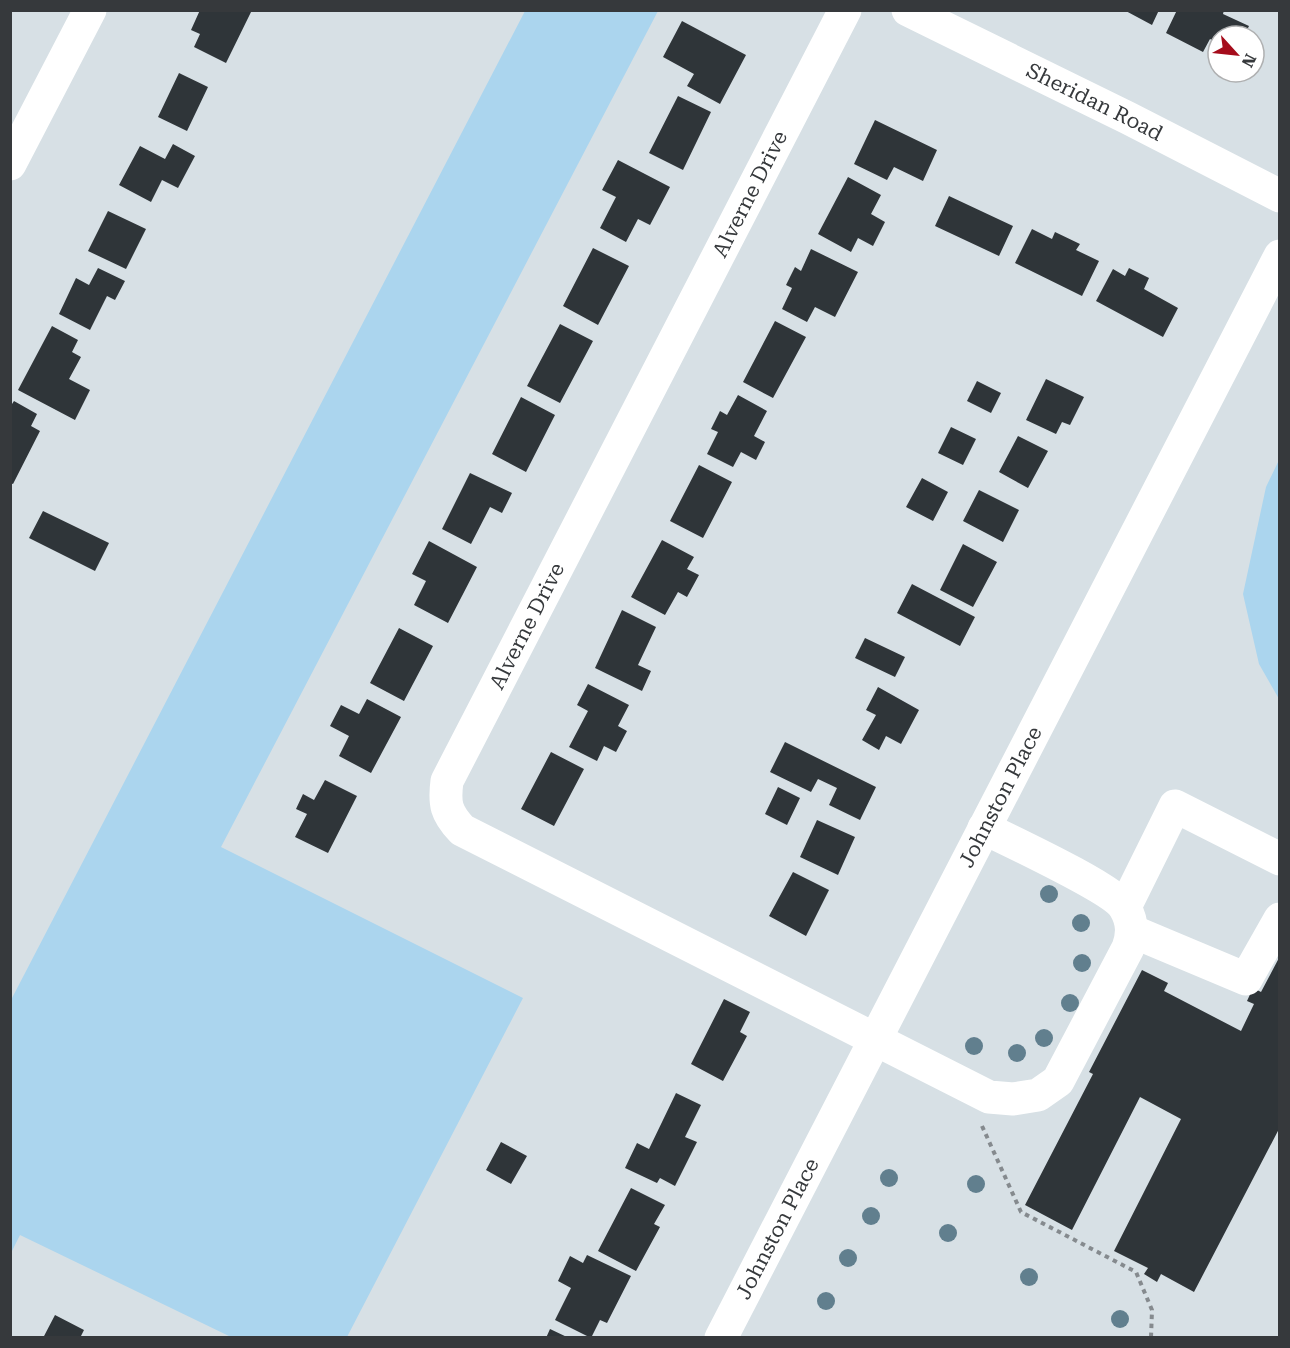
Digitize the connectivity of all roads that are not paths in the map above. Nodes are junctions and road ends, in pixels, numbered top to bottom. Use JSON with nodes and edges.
{"nodes":[{"id":1,"x":90,"y":10,"type":"edge"},
{"id":2,"x":845,"y":10,"type":"edge"},
{"id":3,"x":908,"y":10,"type":"edge"},
{"id":4,"x":959,"y":21,"type":"edge"},
{"id":5,"x":10,"y":164,"type":"edge"},
{"id":6,"x":1280,"y":196,"type":"edge"},
{"id":7,"x":1280,"y":256,"type":"edge"},
{"id":8,"x":984,"y":828,"type":"junction"},
{"id":9,"x":1280,"y":859,"type":"edge"},
{"id":10,"x":1129,"y":920,"type":"junction"},
{"id":11,"x":1275,"y":936,"type":"edge"},
{"id":12,"x":876,"y":1038,"type":"junction"},
{"id":13,"x":721,"y":1338,"type":"edge"}],
"edges":[{"from":1,"to":5,"type":"street"},
{"from":2,"to":12,"type":"street","name":"Alverne Drive"},
{"from":3,"to":4,"type":"street","name":"Sheridan Road"},
{"from":4,"to":6,"type":"street","name":"Sheridan Road"},
{"from":7,"to":8,"type":"street","name":"Johnston Place"},
{"from":8,"to":10,"type":"street"},
{"from":8,"to":12,"type":"street","name":"Johnston Place"},
{"from":9,"to":10,"type":"street","name":"Alverne Drive"},
{"from":10,"to":11,"type":"street"},
{"from":10,"to":12,"type":"street","name":"Alverne Drive"},
{"from":12,"to":13,"type":"street","name":"Johnston Place"}]}
